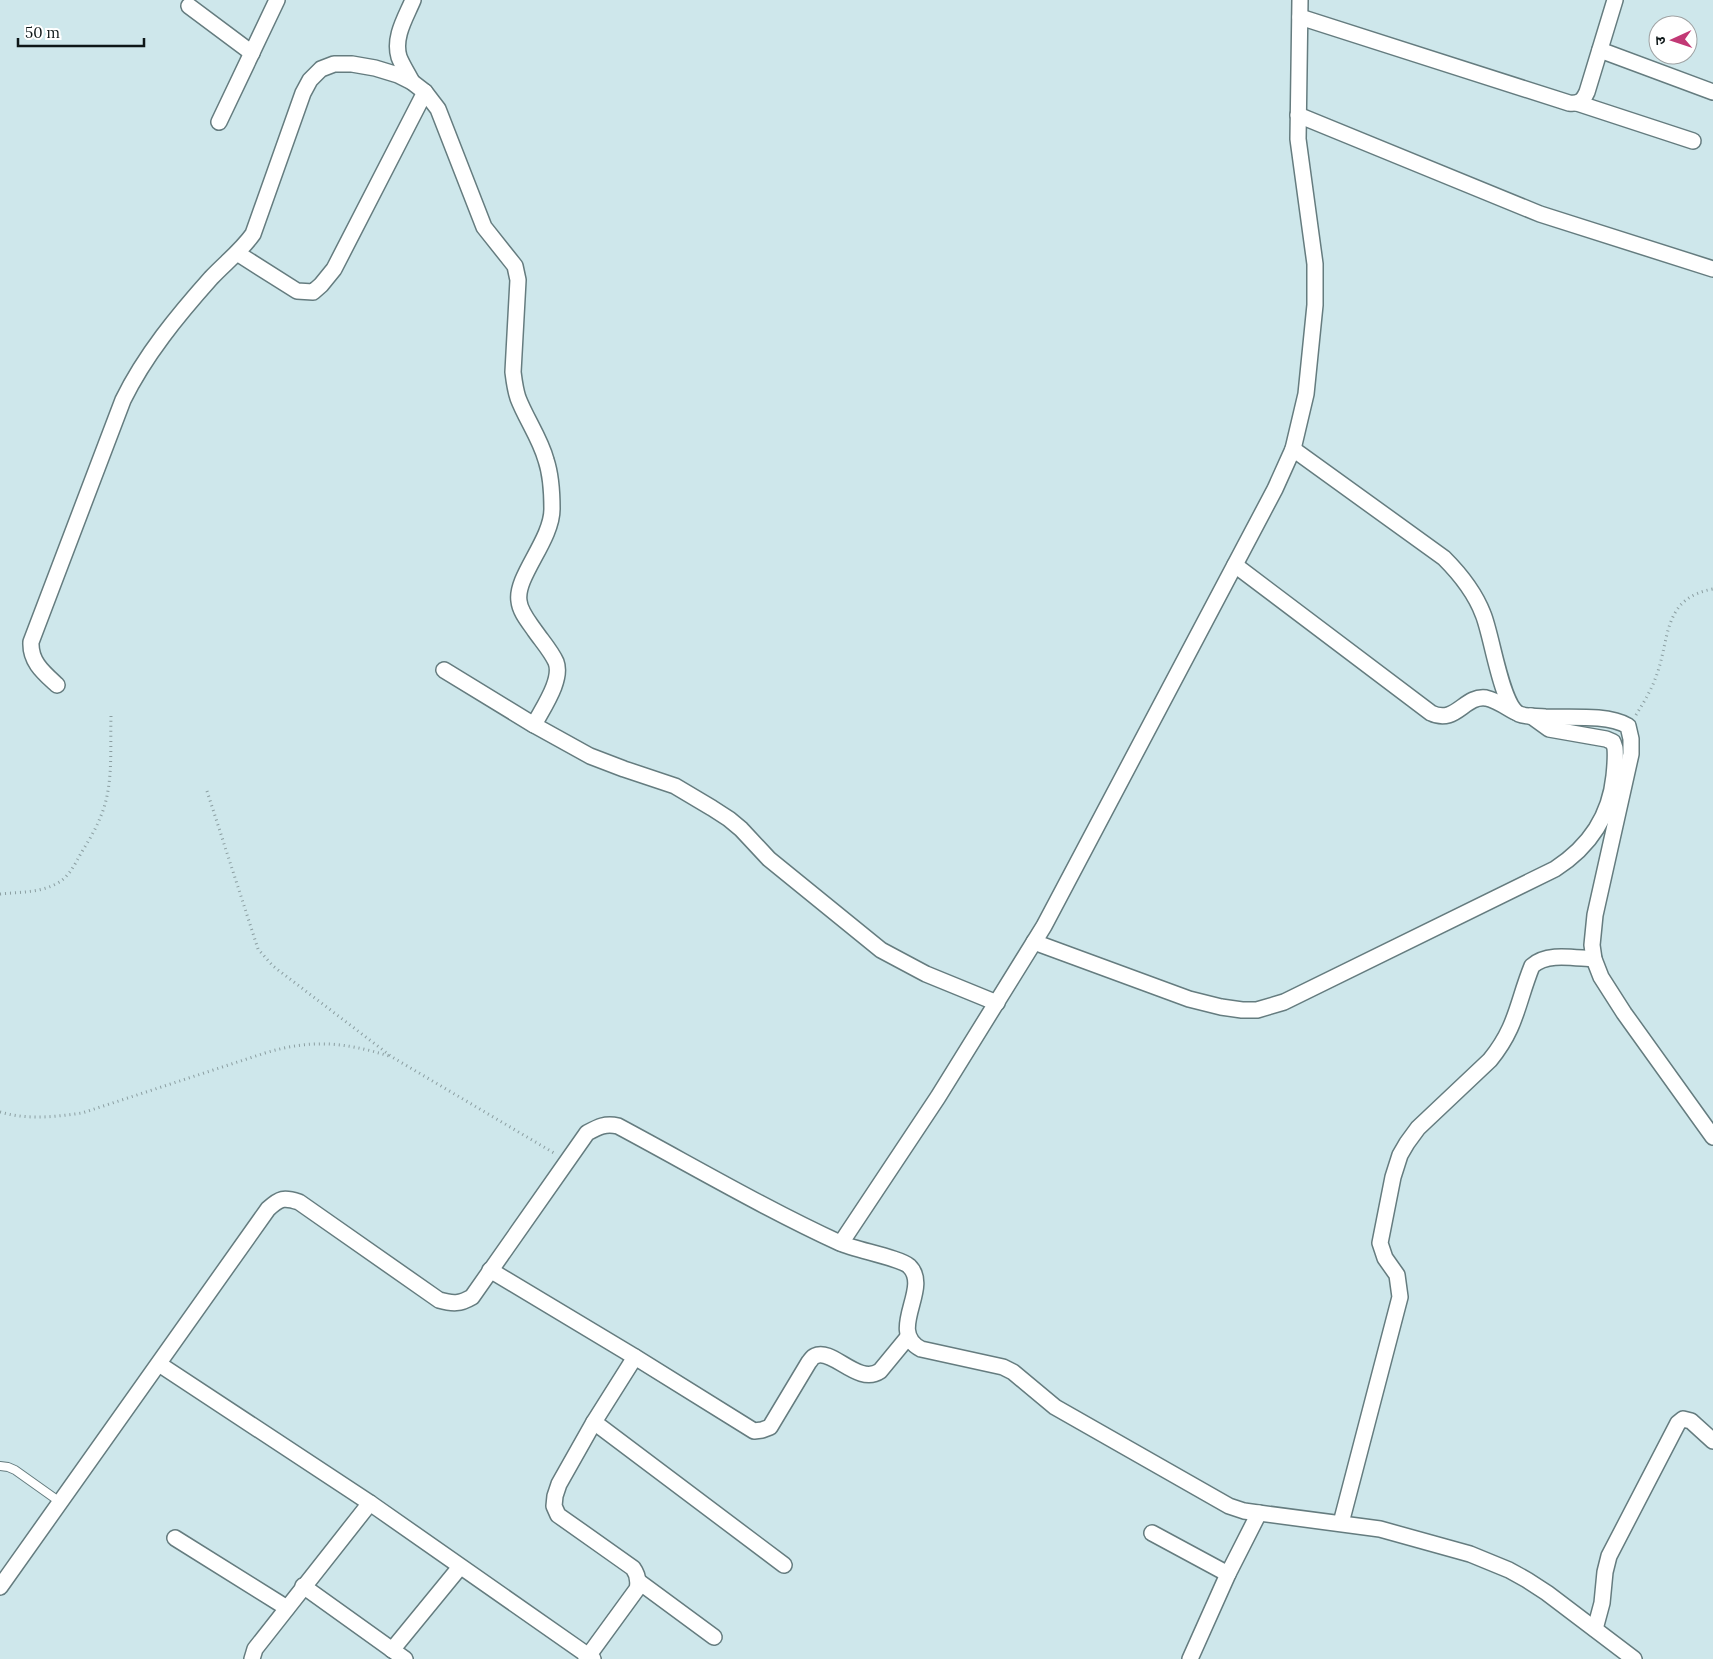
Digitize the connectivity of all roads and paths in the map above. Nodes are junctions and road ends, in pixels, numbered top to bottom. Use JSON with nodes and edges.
{"nodes":[{"id":1,"x":277,"y":0,"type":"edge"},
{"id":2,"x":413,"y":0,"type":"edge"},
{"id":3,"x":1300,"y":0,"type":"edge"},
{"id":4,"x":1614,"y":0,"type":"edge"},
{"id":5,"x":189,"y":6,"type":"dead end"},
{"id":6,"x":1300,"y":17,"type":"junction"},
{"id":7,"x":1600,"y":50,"type":"junction"},
{"id":8,"x":252,"y":53,"type":"junction"},
{"id":9,"x":412,"y":82,"type":"junction"},
{"id":10,"x":425,"y":92,"type":"junction"},
{"id":11,"x":1713,"y":92,"type":"edge"},
{"id":12,"x":1577,"y":103,"type":"junction"},
{"id":13,"x":1298,"y":115,"type":"junction"},
{"id":14,"x":220,"y":122,"type":"dead end"},
{"id":15,"x":1693,"y":141,"type":"dead end"},
{"id":16,"x":237,"y":254,"type":"junction"},
{"id":17,"x":1713,"y":269,"type":"edge"},
{"id":18,"x":1293,"y":449,"type":"junction"},
{"id":19,"x":1235,"y":565,"type":"junction"},
{"id":20,"x":1713,"y":589,"type":"edge"},
{"id":21,"x":444,"y":670,"type":"dead end"},
{"id":22,"x":58,"y":685,"type":"dead end"},
{"id":23,"x":1525,"y":715,"type":"junction"},
{"id":24,"x":112,"y":716,"type":"dead end"},
{"id":25,"x":534,"y":725,"type":"junction"},
{"id":26,"x":1628,"y":726,"type":"junction"},
{"id":27,"x":208,"y":791,"type":"dead end"},
{"id":28,"x":0,"y":894,"type":"edge"},
{"id":29,"x":1034,"y":942,"type":"junction"},
{"id":30,"x":1594,"y":959,"type":"junction"},
{"id":31,"x":997,"y":1003,"type":"junction"},
{"id":32,"x":392,"y":1057,"type":"junction"},
{"id":33,"x":0,"y":1112,"type":"edge"},
{"id":34,"x":1713,"y":1137,"type":"edge"},
{"id":35,"x":567,"y":1161,"type":"junction"},
{"id":36,"x":841,"y":1243,"type":"junction"},
{"id":37,"x":490,"y":1270,"type":"junction"},
{"id":38,"x":908,"y":1337,"type":"junction"},
{"id":39,"x":635,"y":1357,"type":"junction"},
{"id":40,"x":159,"y":1364,"type":"junction"},
{"id":41,"x":594,"y":1422,"type":"junction"},
{"id":42,"x":1713,"y":1441,"type":"edge"},
{"id":43,"x":0,"y":1466,"type":"edge"},
{"id":44,"x":60,"y":1502,"type":"junction"},
{"id":45,"x":370,"y":1503,"type":"junction"},
{"id":46,"x":1259,"y":1513,"type":"junction"},
{"id":47,"x":1340,"y":1523,"type":"junction"},
{"id":48,"x":1152,"y":1533,"type":"dead end"},
{"id":49,"x":175,"y":1538,"type":"dead end"},
{"id":50,"x":784,"y":1565,"type":"dead end"},
{"id":51,"x":460,"y":1567,"type":"junction"},
{"id":52,"x":1228,"y":1574,"type":"junction"},
{"id":53,"x":638,"y":1581,"type":"junction"},
{"id":54,"x":303,"y":1586,"type":"junction"},
{"id":55,"x":0,"y":1587,"type":"edge"},
{"id":56,"x":287,"y":1608,"type":"junction"},
{"id":57,"x":1595,"y":1629,"type":"junction"},
{"id":58,"x":714,"y":1637,"type":"dead end"},
{"id":59,"x":392,"y":1650,"type":"junction"},
{"id":60,"x":589,"y":1658,"type":"edge"},
{"id":61,"x":251,"y":1659,"type":"edge"},
{"id":62,"x":406,"y":1659,"type":"edge"},
{"id":63,"x":1190,"y":1659,"type":"edge"},
{"id":64,"x":1634,"y":1659,"type":"edge"}],
"edges":[{"from":1,"to":8,"type":"street"},
{"from":2,"to":9,"type":"street"},
{"from":3,"to":6,"type":"street"},
{"from":4,"to":7,"type":"street"},
{"from":5,"to":8,"type":"street"},
{"from":6,"to":12,"type":"street"},
{"from":6,"to":13,"type":"street"},
{"from":7,"to":11,"type":"street"},
{"from":7,"to":12,"type":"street"},
{"from":8,"to":14,"type":"street"},
{"from":9,"to":10,"type":"street"},
{"from":9,"to":16,"type":"street"},
{"from":10,"to":16,"type":"street"},
{"from":10,"to":25,"type":"street"},
{"from":12,"to":15,"type":"street"},
{"from":13,"to":17,"type":"street"},
{"from":13,"to":18,"type":"street"},
{"from":16,"to":22,"type":"street"},
{"from":18,"to":19,"type":"street"},
{"from":18,"to":23,"type":"street"},
{"from":19,"to":23,"type":"street"},
{"from":19,"to":29,"type":"street"},
{"from":20,"to":26,"type":"path"},
{"from":21,"to":25,"type":"street"},
{"from":23,"to":26,"type":"street"},
{"from":23,"to":29,"type":"street"},
{"from":24,"to":28,"type":"path"},
{"from":25,"to":31,"type":"street"},
{"from":26,"to":30,"type":"street"},
{"from":27,"to":32,"type":"path"},
{"from":29,"to":31,"type":"street"},
{"from":30,"to":34,"type":"street"},
{"from":30,"to":47,"type":"street"},
{"from":31,"to":36,"type":"street"},
{"from":32,"to":33,"type":"path"},
{"from":32,"to":35,"type":"path"},
{"from":35,"to":36,"type":"street"},
{"from":35,"to":37,"type":"street"},
{"from":36,"to":38,"type":"street"},
{"from":37,"to":39,"type":"street"},
{"from":37,"to":40,"type":"street"},
{"from":38,"to":39,"type":"street"},
{"from":38,"to":46,"type":"street"},
{"from":39,"to":41,"type":"street"},
{"from":40,"to":44,"type":"street"},
{"from":40,"to":45,"type":"street"},
{"from":41,"to":50,"type":"street"},
{"from":41,"to":53,"type":"street"},
{"from":42,"to":57,"type":"street"},
{"from":43,"to":44,"type":"lane"},
{"from":44,"to":55,"type":"street"},
{"from":45,"to":51,"type":"street"},
{"from":45,"to":54,"type":"street"},
{"from":46,"to":47,"type":"street"},
{"from":46,"to":52,"type":"street"},
{"from":47,"to":57,"type":"street"},
{"from":48,"to":52,"type":"street"},
{"from":49,"to":56,"type":"street"},
{"from":51,"to":59,"type":"street"},
{"from":51,"to":60,"type":"street"},
{"from":52,"to":63,"type":"street"},
{"from":53,"to":58,"type":"street"},
{"from":53,"to":60,"type":"street"},
{"from":54,"to":56,"type":"street"},
{"from":54,"to":59,"type":"street"},
{"from":56,"to":61,"type":"street"},
{"from":57,"to":64,"type":"street"},
{"from":59,"to":62,"type":"street"}]}
